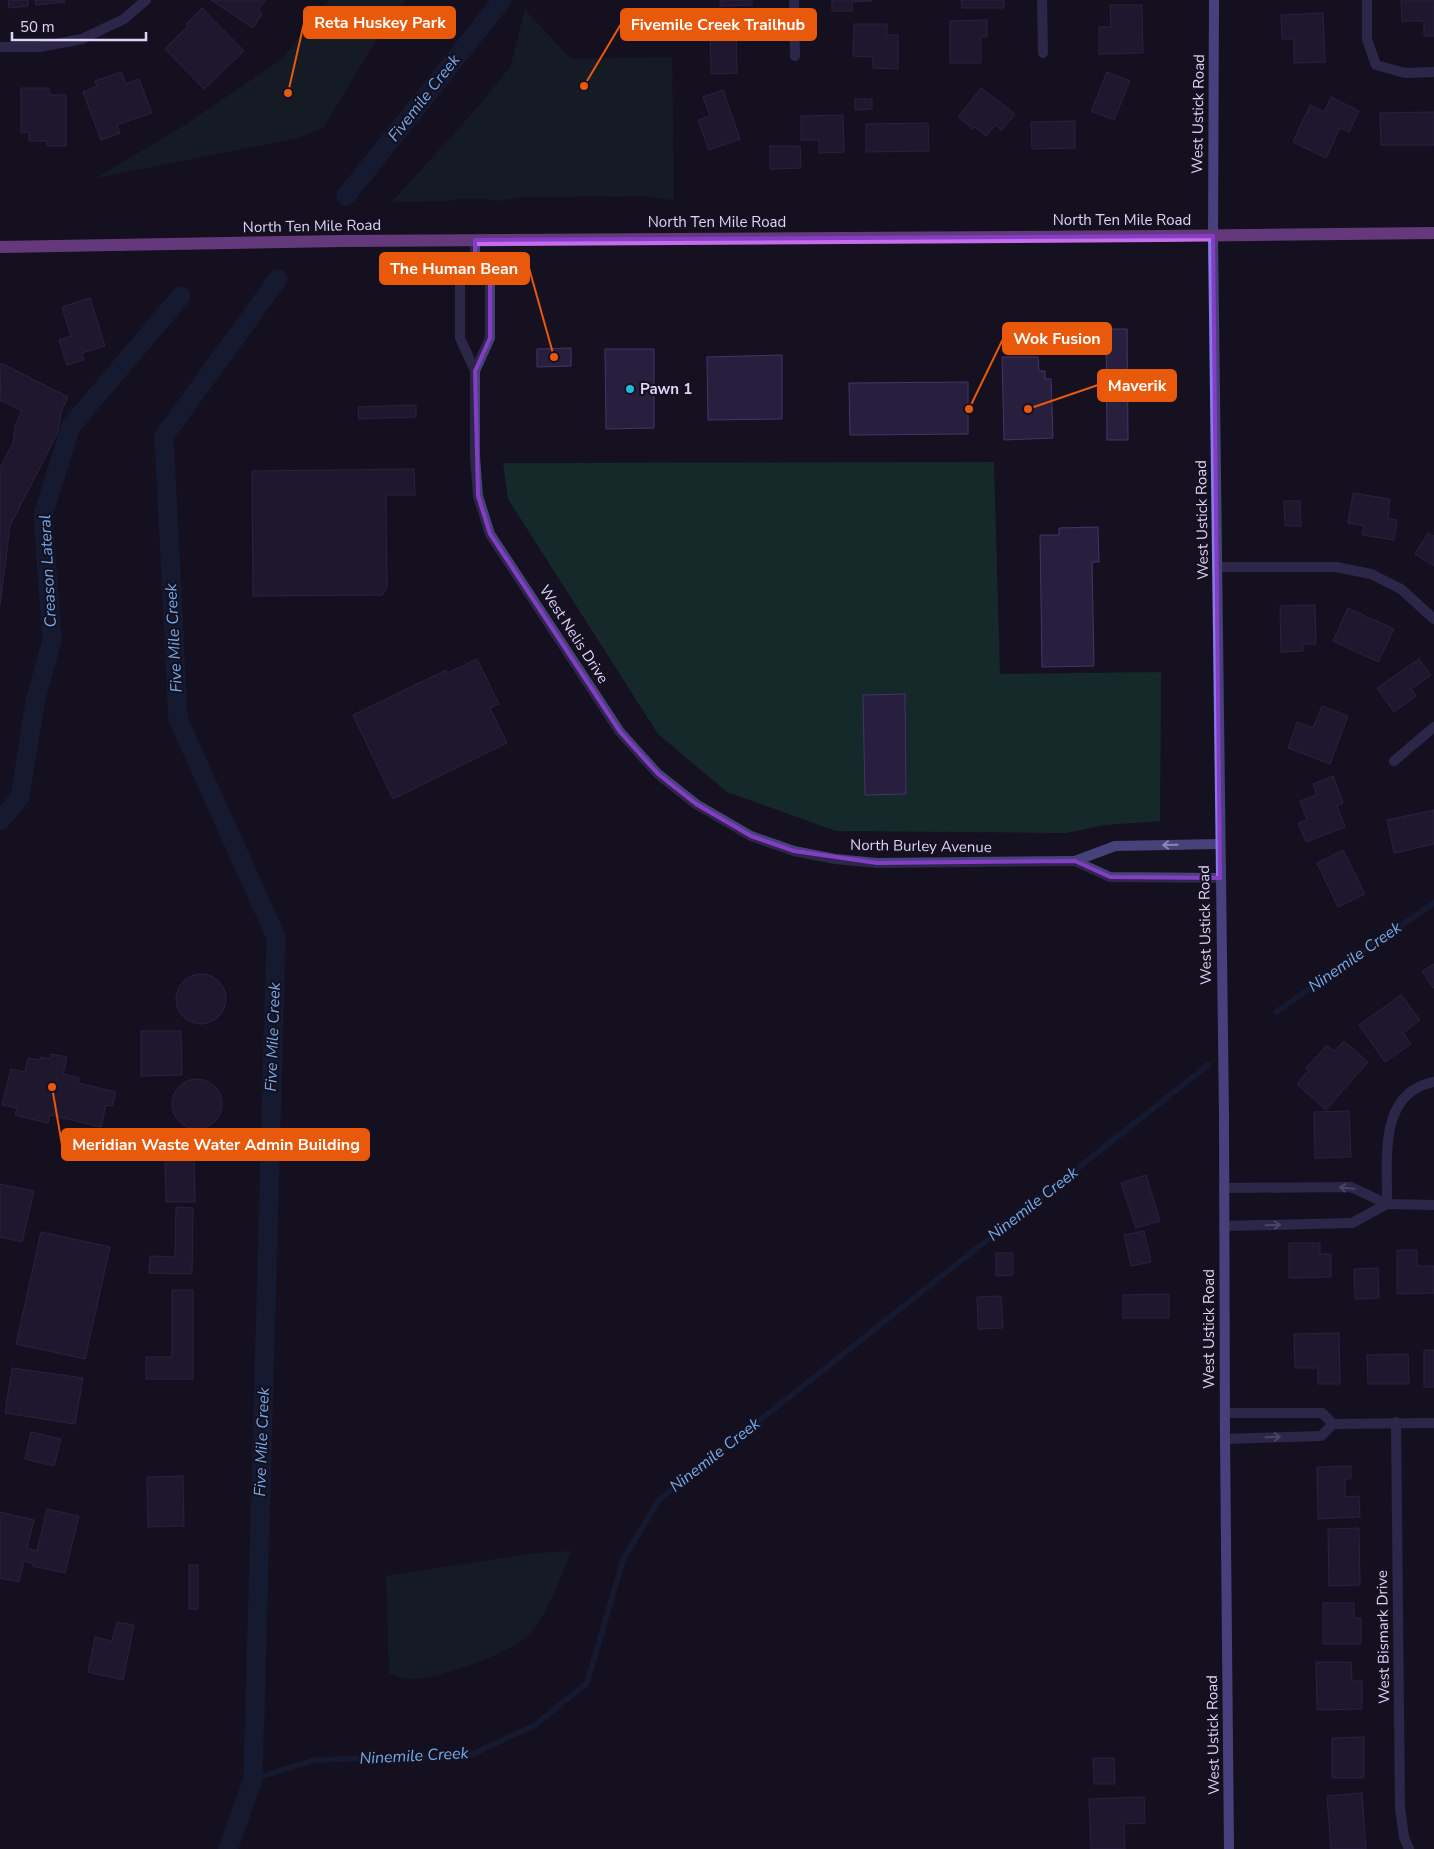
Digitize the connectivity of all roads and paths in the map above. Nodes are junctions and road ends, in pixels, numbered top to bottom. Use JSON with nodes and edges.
{"nodes":[{"id":1,"x":146,"y":0,"type":"edge"},
{"id":2,"x":794,"y":0,"type":"edge"},
{"id":3,"x":1042,"y":0,"type":"edge"},
{"id":4,"x":1214,"y":0,"type":"edge"},
{"id":5,"x":1367,"y":0,"type":"edge"},
{"id":6,"x":0,"y":47,"type":"edge"},
{"id":7,"x":1043,"y":53,"type":"dead end"},
{"id":8,"x":795,"y":56,"type":"dead end"},
{"id":9,"x":1434,"y":72,"type":"edge"},
{"id":10,"x":1434,"y":232,"type":"edge"},
{"id":11,"x":1213,"y":236,"type":"junction"},
{"id":12,"x":475,"y":240,"type":"junction"},
{"id":13,"x":0,"y":247,"type":"edge"},
{"id":14,"x":475,"y":260,"type":"junction"},
{"id":15,"x":475,"y":371,"type":"junction"},
{"id":16,"x":1217,"y":567,"type":"junction"},
{"id":17,"x":1434,"y":618,"type":"edge"},
{"id":18,"x":1434,"y":727,"type":"edge"},
{"id":19,"x":1394,"y":761,"type":"dead end"},
{"id":20,"x":768,"y":842,"type":"joint"},
{"id":21,"x":1219,"y":844,"type":"junction"},
{"id":22,"x":1075,"y":861,"type":"junction"},
{"id":23,"x":1220,"y":878,"type":"junction"},
{"id":24,"x":1434,"y":1082,"type":"edge"},
{"id":25,"x":1224,"y":1188,"type":"junction"},
{"id":26,"x":1387,"y":1204,"type":"junction"},
{"id":27,"x":1434,"y":1205,"type":"edge"},
{"id":28,"x":1224,"y":1226,"type":"junction"},
{"id":29,"x":1225,"y":1413,"type":"junction"},
{"id":30,"x":1396,"y":1422,"type":"junction"},
{"id":31,"x":1434,"y":1423,"type":"edge"},
{"id":32,"x":1333,"y":1424,"type":"junction"},
{"id":33,"x":1225,"y":1439,"type":"junction"},
{"id":34,"x":1230,"y":1849,"type":"edge"},
{"id":35,"x":1409,"y":1849,"type":"edge"}],
"edges":[{"from":1,"to":6,"type":"street"},
{"from":2,"to":8,"type":"street"},
{"from":3,"to":7,"type":"street"},
{"from":4,"to":11,"type":"main road","name":"West Ustick Road"},
{"from":5,"to":9,"type":"street"},
{"from":10,"to":11,"type":"main road","name":"North Ten Mile Road"},
{"from":11,"to":12,"type":"main road","name":"North Ten Mile Road"},
{"from":11,"to":16,"type":"main road","name":"West Ustick Road"},
{"from":12,"to":13,"type":"main road","name":"North Ten Mile Road"},
{"from":12,"to":14,"type":"street"},
{"from":14,"to":15,"type":"street","name":"West Nelis Drive"},
{"from":14,"to":15,"type":"street","name":"West Nelis Drive"},
{"from":15,"to":20,"type":"street","name":"West Nelis Drive"},
{"from":16,"to":17,"type":"street"},
{"from":16,"to":21,"type":"main road","name":"West Ustick Road"},
{"from":18,"to":19,"type":"street"},
{"from":20,"to":22,"type":"street","name":"North Burley Avenue"},
{"from":21,"to":22,"type":"street","name":"North Burley Avenue","one_way":true},
{"from":21,"to":23,"type":"main road","name":"West Ustick Road"},
{"from":22,"to":23,"type":"street","name":"North Burley Avenue"},
{"from":23,"to":25,"type":"main road","name":"West Ustick Road"},
{"from":24,"to":26,"type":"street"},
{"from":26,"to":25,"type":"street","one_way":true},
{"from":25,"to":28,"type":"main road","name":"West Ustick Road"},
{"from":26,"to":27,"type":"street"},
{"from":28,"to":26,"type":"street","one_way":true},
{"from":28,"to":29,"type":"main road","name":"West Ustick Road"},
{"from":29,"to":32,"type":"street"},
{"from":29,"to":33,"type":"main road","name":"West Ustick Road"},
{"from":30,"to":31,"type":"street"},
{"from":30,"to":32,"type":"street"},
{"from":30,"to":35,"type":"street","name":"West Bismark Drive"},
{"from":33,"to":32,"type":"street","one_way":true},
{"from":33,"to":34,"type":"main road","name":"West Ustick Road"}]}
